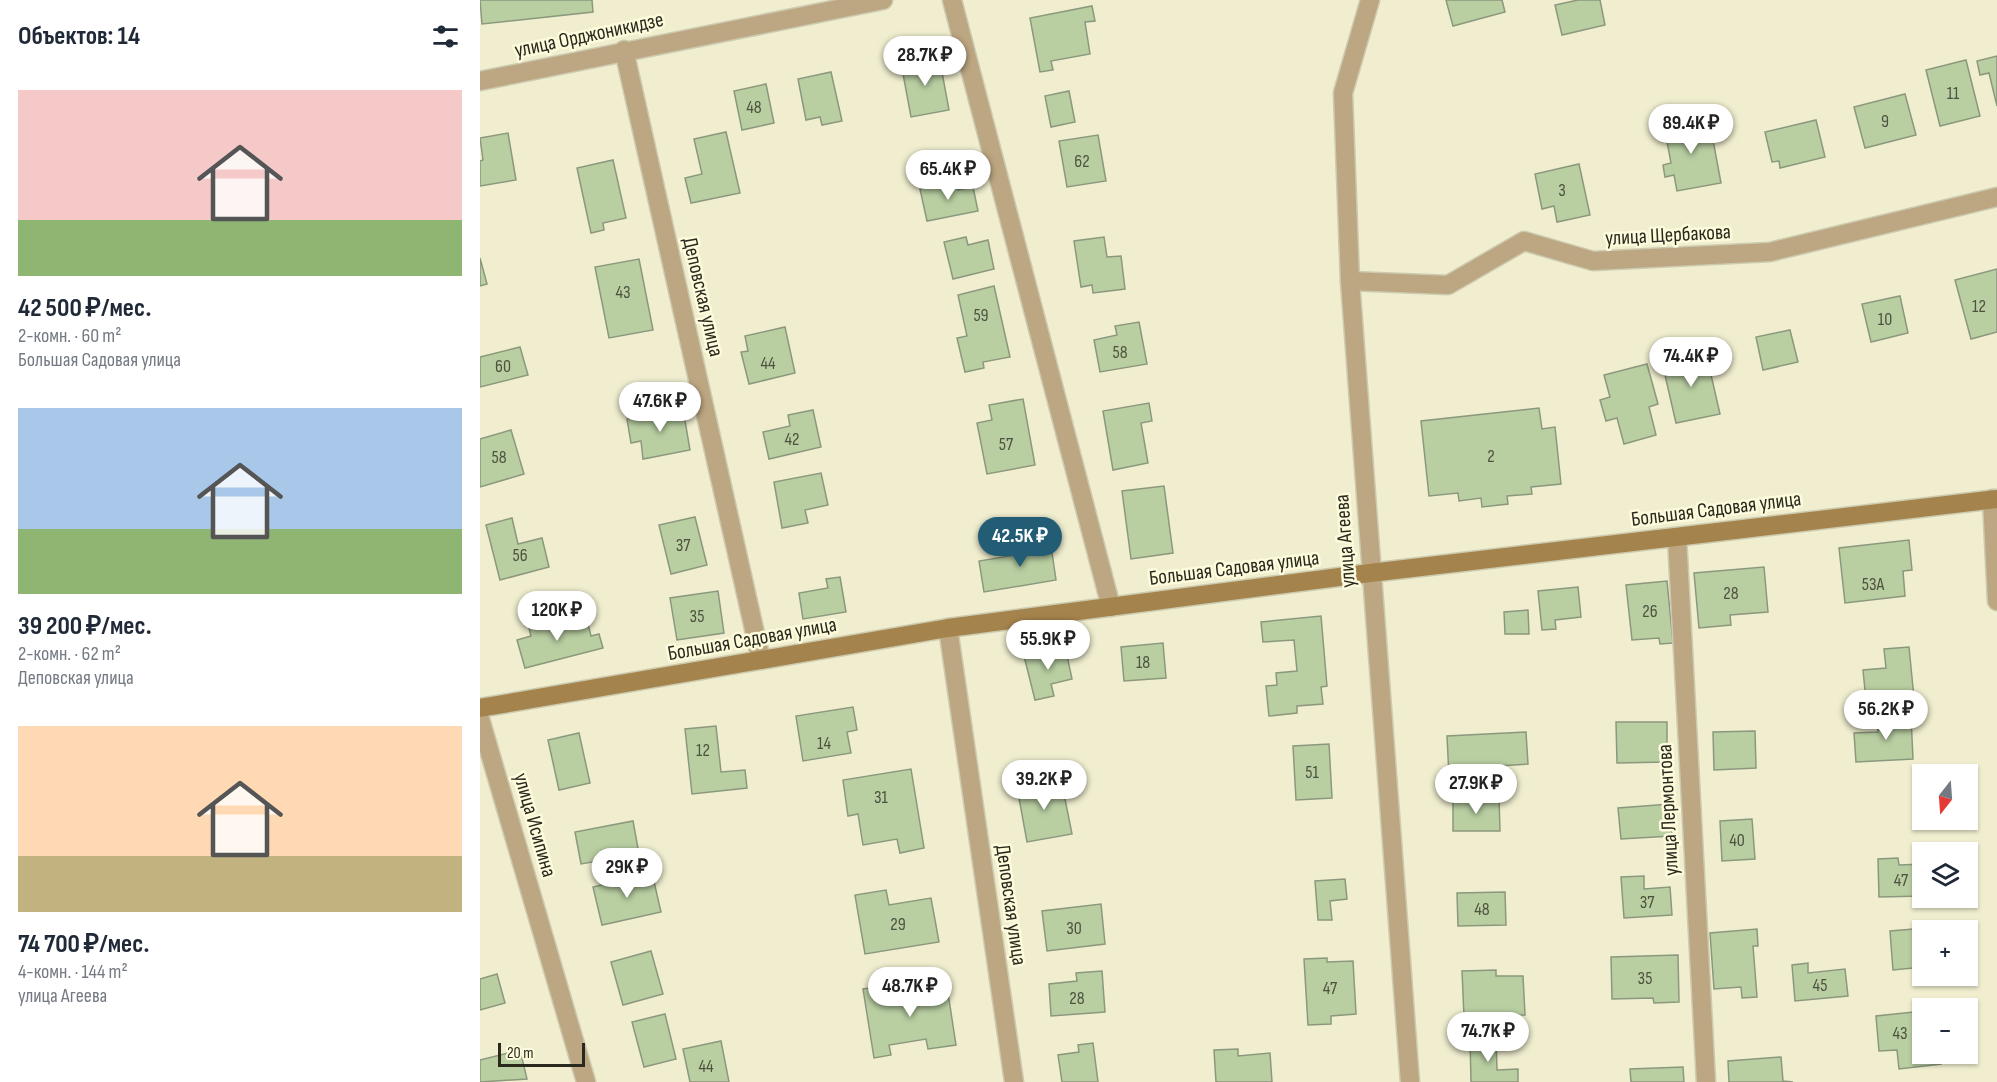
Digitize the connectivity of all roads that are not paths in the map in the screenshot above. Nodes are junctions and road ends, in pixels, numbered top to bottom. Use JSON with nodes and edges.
{"nodes":[{"id":1,"x":883,"y":0,"type":"edge"},
{"id":2,"x":952,"y":0,"type":"edge"},
{"id":3,"x":1370,"y":0,"type":"edge"},
{"id":4,"x":624,"y":50,"type":"junction"},
{"id":5,"x":480,"y":81,"type":"edge"},
{"id":6,"x":1997,"y":196,"type":"edge"},
{"id":7,"x":1350,"y":281,"type":"junction"},
{"id":8,"x":1995,"y":499,"type":"edge"},
{"id":9,"x":1677,"y":537,"type":"junction"},
{"id":10,"x":1370,"y":573,"type":"junction"},
{"id":11,"x":1997,"y":601,"type":"edge"},
{"id":12,"x":1111,"y":607,"type":"junction"},
{"id":13,"x":948,"y":628,"type":"junction"},
{"id":14,"x":761,"y":660,"type":"junction"},
{"id":15,"x":480,"y":708,"type":"edge"},
{"id":16,"x":480,"y":719,"type":"edge"},
{"id":17,"x":586,"y":1082,"type":"edge"},
{"id":18,"x":1014,"y":1082,"type":"edge"},
{"id":19,"x":1410,"y":1082,"type":"edge"},
{"id":20,"x":1706,"y":1082,"type":"edge"}],
"edges":[{"from":1,"to":4,"type":"street","name":"улица Орджоникидзе"},
{"from":2,"to":12,"type":"street"},
{"from":3,"to":7,"type":"street","name":"улица Агеева"},
{"from":4,"to":5,"type":"street","name":"улица Орджоникидзе"},
{"from":4,"to":14,"type":"street","name":"Деповская улица"},
{"from":6,"to":7,"type":"street","name":"улица Щербакова"},
{"from":7,"to":10,"type":"street","name":"улица Агеева"},
{"from":8,"to":9,"type":"main road","name":"Большая Садовая улица"},
{"from":8,"to":11,"type":"street"},
{"from":9,"to":10,"type":"main road","name":"Большая Садовая улица"},
{"from":9,"to":20,"type":"street","name":"улица Лермонтова"},
{"from":10,"to":12,"type":"main road","name":"Большая Садовая улица"},
{"from":10,"to":19,"type":"street","name":"улица Агеева"},
{"from":12,"to":13,"type":"main road","name":"Большая Садовая улица"},
{"from":13,"to":14,"type":"main road","name":"Большая Садовая улица"},
{"from":13,"to":18,"type":"street","name":"Деповская улица"},
{"from":14,"to":15,"type":"main road","name":"Большая Садовая улица"},
{"from":16,"to":17,"type":"street","name":"улица Исипина"}]}
